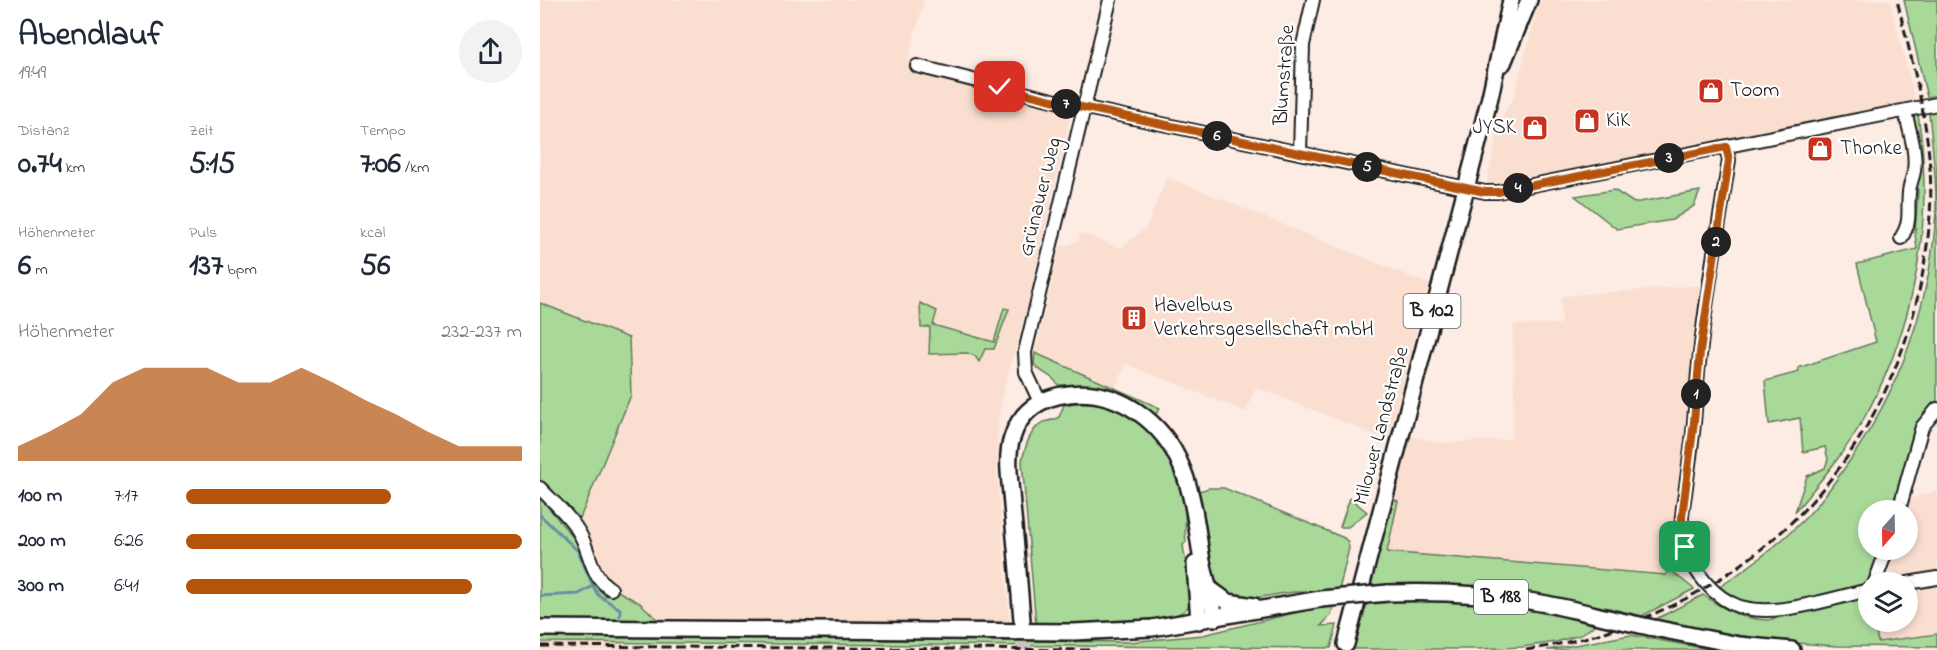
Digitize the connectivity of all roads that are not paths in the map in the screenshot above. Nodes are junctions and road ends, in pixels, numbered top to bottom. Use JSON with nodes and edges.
{"nodes":[{"id":1,"x":1110,"y":0,"type":"edge"},
{"id":2,"x":1313,"y":0,"type":"edge"},
{"id":3,"x":1511,"y":0,"type":"edge"},
{"id":4,"x":1529,"y":0,"type":"edge"},
{"id":5,"x":916,"y":66,"type":"dead end"},
{"id":6,"x":1490,"y":97,"type":"junction"},
{"id":7,"x":1937,"y":104,"type":"edge"},
{"id":8,"x":1084,"y":107,"type":"junction"},
{"id":9,"x":1905,"y":111,"type":"junction"},
{"id":10,"x":1726,"y":147,"type":"junction"},
{"id":11,"x":1300,"y":153,"type":"junction"},
{"id":12,"x":1466,"y":188,"type":"junction"},
{"id":13,"x":1901,"y":238,"type":"dead end"},
{"id":14,"x":1040,"y":402,"type":"junction"},
{"id":15,"x":1937,"y":409,"type":"edge"},
{"id":16,"x":540,"y":488,"type":"edge"},
{"id":17,"x":1902,"y":500,"type":"edge"},
{"id":18,"x":1192,"y":504,"type":"junction"},
{"id":19,"x":1937,"y":578,"type":"edge"},
{"id":20,"x":1918,"y":581,"type":"edge"},
{"id":21,"x":611,"y":589,"type":"dead end"},
{"id":22,"x":1210,"y":589,"type":"junction"},
{"id":23,"x":1858,"y":592,"type":"edge"},
{"id":24,"x":1266,"y":608,"type":"junction"},
{"id":25,"x":1215,"y":618,"type":"junction"},
{"id":26,"x":1022,"y":620,"type":"tunnel mouth"},
{"id":27,"x":1199,"y":621,"type":"junction"},
{"id":28,"x":540,"y":628,"type":"edge"},
{"id":29,"x":1346,"y":644,"type":"dead end"},
{"id":30,"x":1792,"y":650,"type":"edge"}],
"edges":[{"from":1,"to":8,"type":"street","name":"Grünauer Weg"},
{"from":2,"to":11,"type":"street","name":"Blumstraße"},
{"from":3,"to":6,"type":"main road","name":"Milower Landstraße","number":"B 102"},
{"from":4,"to":6,"type":"main road","name":"Milower Landstraße","number":"B 102"},
{"from":5,"to":8,"type":"street"},
{"from":6,"to":12,"type":"main road","name":"Milower Landstraße","number":"B 102"},
{"from":7,"to":9,"type":"street"},
{"from":8,"to":11,"type":"street"},
{"from":8,"to":14,"type":"street","name":"Grünauer Weg"},
{"from":9,"to":10,"type":"street"},
{"from":9,"to":13,"type":"street"},
{"from":10,"to":12,"type":"street"},
{"from":10,"to":23,"type":"street"},
{"from":11,"to":12,"type":"street"},
{"from":12,"to":29,"type":"main road","name":"Milower Landstraße","number":"B 102"},
{"from":14,"to":18,"type":"main road"},
{"from":14,"to":26,"type":"main road"},
{"from":15,"to":17,"type":"street"},
{"from":16,"to":21,"type":"street"},
{"from":18,"to":22,"type":"main road"},
{"from":18,"to":27,"type":"main road"},
{"from":19,"to":20,"type":"street"},
{"from":22,"to":24,"type":"main road"},
{"from":22,"to":25,"type":"main road"},
{"from":24,"to":25,"type":"main road","number":"B 188"},
{"from":24,"to":30,"type":"main road","number":"B 188","bridge":true},
{"from":25,"to":27,"type":"main road","number":"B 188"},
{"from":27,"to":28,"type":"main road","number":"B 188"}]}
